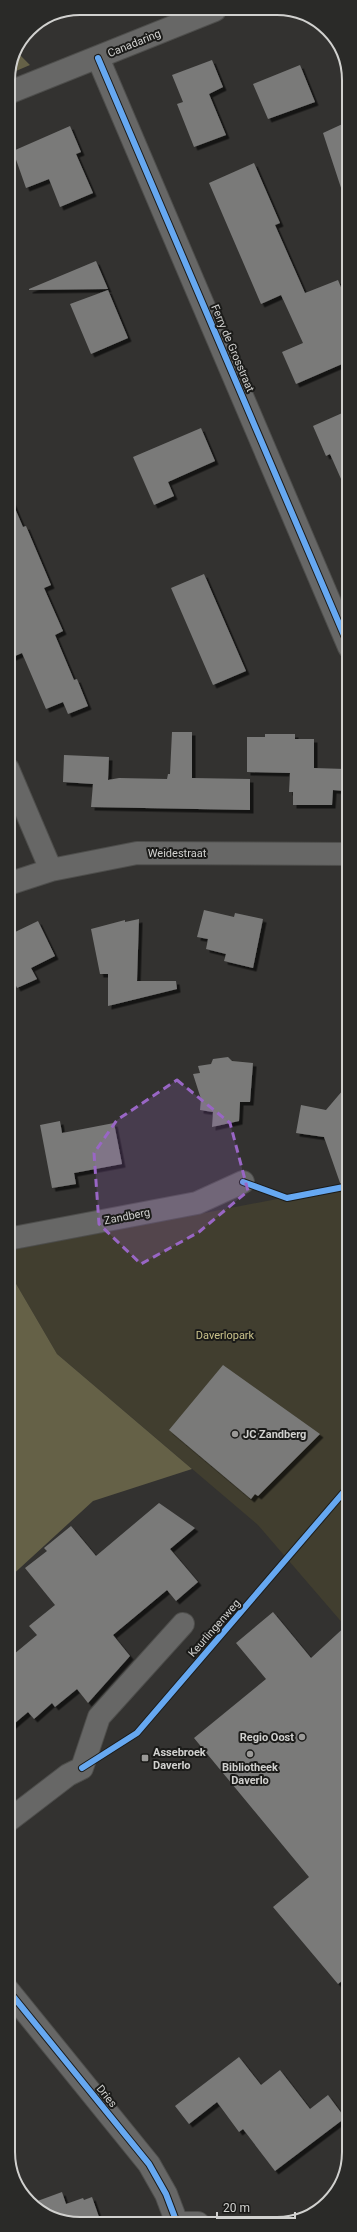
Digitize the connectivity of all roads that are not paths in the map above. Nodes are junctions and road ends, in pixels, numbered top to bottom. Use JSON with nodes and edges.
{"nodes":[{"id":1,"x":203,"y":15,"type":"edge"},
{"id":2,"x":98,"y":58,"type":"junction"},
{"id":3,"x":15,"y":90,"type":"edge"},
{"id":4,"x":342,"y":631,"type":"edge"},
{"id":5,"x":15,"y":786,"type":"edge"},
{"id":6,"x":342,"y":854,"type":"edge"},
{"id":7,"x":51,"y":870,"type":"junction"},
{"id":8,"x":15,"y":882,"type":"edge"},
{"id":9,"x":242,"y":1182,"type":"dead end"},
{"id":10,"x":15,"y":1238,"type":"edge"},
{"id":11,"x":183,"y":1624,"type":"dead end"},
{"id":12,"x":15,"y":1815,"type":"edge"},
{"id":13,"x":15,"y":1999,"type":"edge"},
{"id":14,"x":175,"y":2217,"type":"edge"}],
"edges":[{"from":1,"to":2,"type":"street","name":"Canadaring"},
{"from":2,"to":3,"type":"street","name":"Canadaring"},
{"from":2,"to":4,"type":"street","name":"Ferry de Grosstraat"},
{"from":5,"to":7,"type":"street"},
{"from":6,"to":7,"type":"street","name":"Weidestraat"},
{"from":7,"to":8,"type":"street","name":"Weidestraat"},
{"from":9,"to":10,"type":"street","name":"Zandberg"},
{"from":11,"to":12,"type":"street"},
{"from":13,"to":14,"type":"street","name":"Dries"}]}
